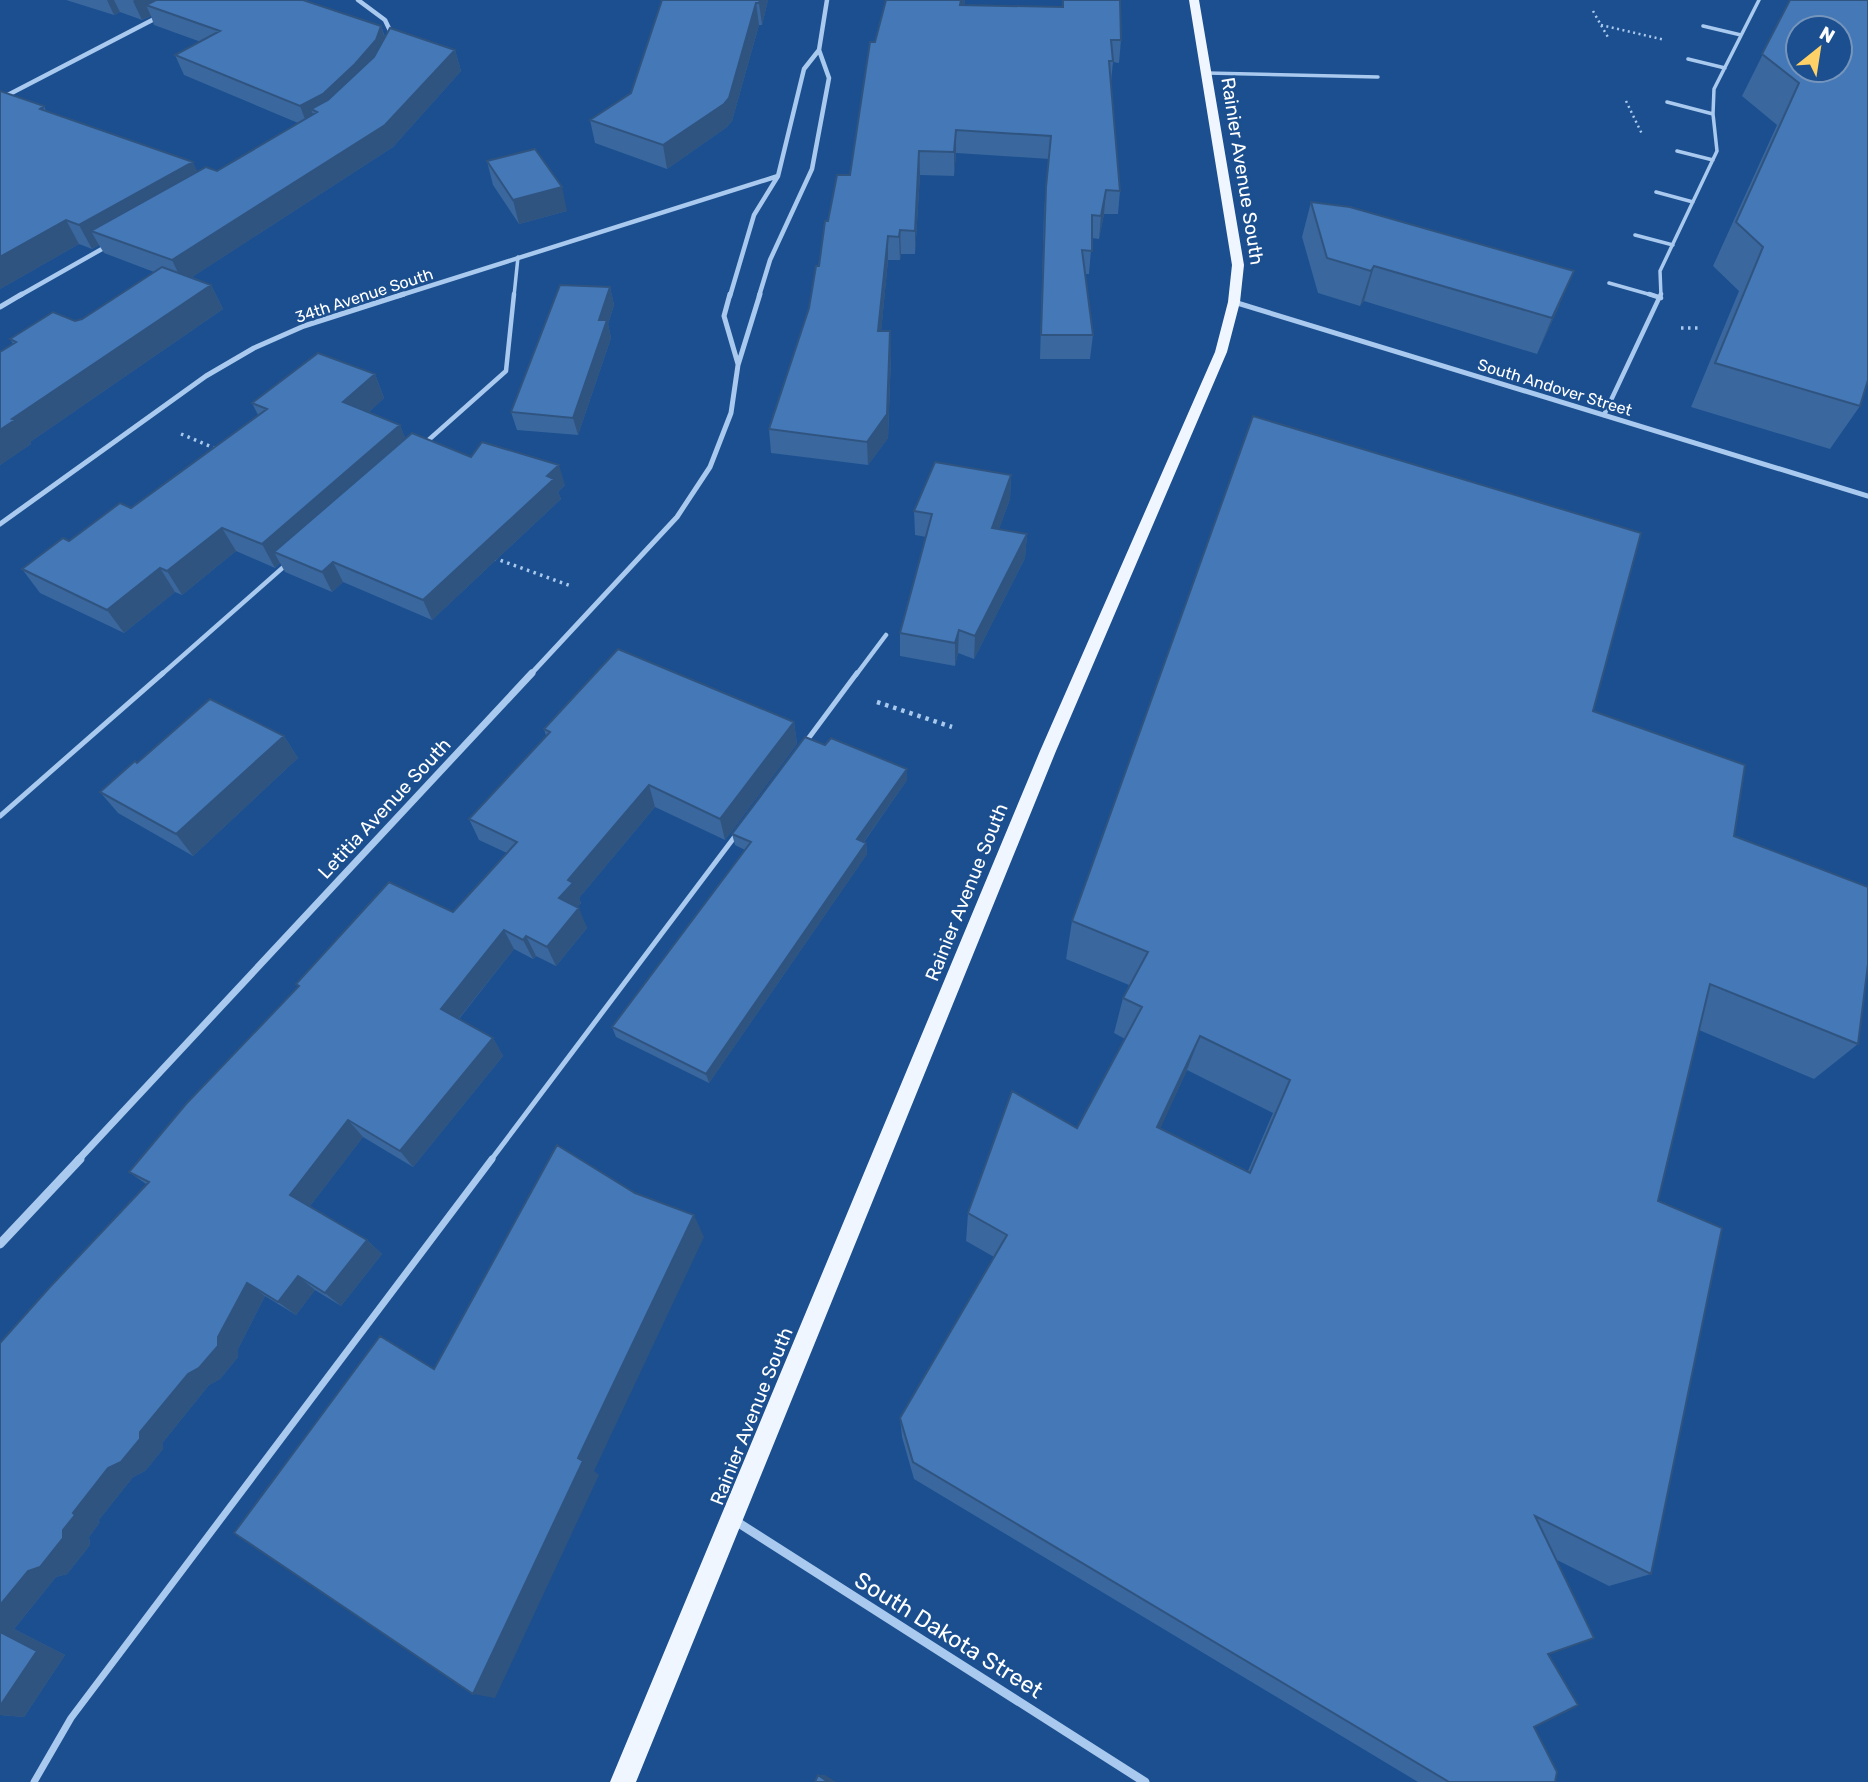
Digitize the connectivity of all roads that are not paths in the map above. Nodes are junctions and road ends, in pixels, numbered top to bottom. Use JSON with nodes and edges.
{"nodes":[{"id":1,"x":358,"y":0,"type":"edge"},
{"id":2,"x":827,"y":0,"type":"edge"},
{"id":3,"x":1194,"y":0,"type":"edge"},
{"id":4,"x":1748,"y":0,"type":"edge"},
{"id":5,"x":1758,"y":1,"type":"edge"},
{"id":6,"x":168,"y":12,"type":"edge"},
{"id":7,"x":1703,"y":26,"type":"dead end"},
{"id":8,"x":1741,"y":34,"type":"junction"},
{"id":9,"x":394,"y":41,"type":"edge"},
{"id":10,"x":819,"y":50,"type":"junction"},
{"id":11,"x":1688,"y":59,"type":"dead end"},
{"id":12,"x":1724,"y":68,"type":"junction"},
{"id":13,"x":1205,"y":73,"type":"junction"},
{"id":14,"x":1378,"y":77,"type":"dead end"},
{"id":15,"x":0,"y":99,"type":"edge"},
{"id":16,"x":1667,"y":102,"type":"dead end"},
{"id":17,"x":1713,"y":114,"type":"junction"},
{"id":18,"x":1677,"y":151,"type":"dead end"},
{"id":19,"x":1713,"y":160,"type":"junction"},
{"id":20,"x":778,"y":176,"type":"junction"},
{"id":21,"x":1656,"y":192,"type":"dead end"},
{"id":22,"x":1693,"y":202,"type":"junction"},
{"id":23,"x":1635,"y":235,"type":"dead end"},
{"id":24,"x":119,"y":239,"type":"edge"},
{"id":25,"x":1673,"y":245,"type":"junction"},
{"id":26,"x":518,"y":257,"type":"junction"},
{"id":27,"x":1609,"y":283,"type":"dead end"},
{"id":28,"x":1661,"y":298,"type":"junction"},
{"id":29,"x":1234,"y":302,"type":"junction"},
{"id":30,"x":0,"y":307,"type":"edge"},
{"id":31,"x":738,"y":365,"type":"junction"},
{"id":32,"x":1604,"y":415,"type":"junction"},
{"id":33,"x":416,"y":451,"type":"edge"},
{"id":34,"x":1868,"y":496,"type":"edge"},
{"id":35,"x":0,"y":524,"type":"edge"},
{"id":36,"x":291,"y":561,"type":"edge"},
{"id":37,"x":886,"y":635,"type":"dead end"},
{"id":38,"x":803,"y":746,"type":"edge"},
{"id":39,"x":0,"y":816,"type":"edge"},
{"id":40,"x":744,"y":825,"type":"edge"},
{"id":41,"x":0,"y":1244,"type":"edge"},
{"id":42,"x":733,"y":1520,"type":"junction"},
{"id":43,"x":34,"y":1782,"type":"edge"},
{"id":44,"x":623,"y":1782,"type":"edge"},
{"id":45,"x":1145,"y":1782,"type":"edge"}],
"edges":[{"from":1,"to":9,"type":"street"},
{"from":2,"to":10,"type":"street","name":"Letitia Avenue South"},
{"from":3,"to":13,"type":"main road","name":"Rainier Avenue South"},
{"from":4,"to":5,"type":"lane"},
{"from":5,"to":8,"type":"lane"},
{"from":6,"to":15,"type":"street"},
{"from":7,"to":8,"type":"lane"},
{"from":8,"to":12,"type":"lane"},
{"from":10,"to":20,"type":"street","name":"Letitia Avenue South"},
{"from":10,"to":31,"type":"street","name":"Letitia Avenue South"},
{"from":11,"to":12,"type":"lane"},
{"from":12,"to":17,"type":"lane"},
{"from":13,"to":14,"type":"lane"},
{"from":13,"to":29,"type":"main road","name":"Rainier Avenue South"},
{"from":16,"to":17,"type":"lane"},
{"from":17,"to":19,"type":"lane"},
{"from":18,"to":19,"type":"lane"},
{"from":19,"to":22,"type":"lane"},
{"from":20,"to":26,"type":"street","name":"34th Avenue South"},
{"from":20,"to":31,"type":"street","name":"Letitia Avenue South"},
{"from":21,"to":22,"type":"lane"},
{"from":22,"to":25,"type":"lane"},
{"from":23,"to":25,"type":"lane"},
{"from":24,"to":30,"type":"street"},
{"from":25,"to":28,"type":"lane"},
{"from":26,"to":33,"type":"lane"},
{"from":26,"to":35,"type":"street","name":"34th Avenue South"},
{"from":27,"to":28,"type":"lane"},
{"from":28,"to":32,"type":"lane"},
{"from":29,"to":32,"type":"street","name":"South Andover Street"},
{"from":29,"to":42,"type":"main road","name":"Rainier Avenue South"},
{"from":31,"to":41,"type":"street","name":"Letitia Avenue South"},
{"from":32,"to":34,"type":"street","name":"South Andover Street"},
{"from":36,"to":39,"type":"lane"},
{"from":37,"to":38,"type":"lane"},
{"from":40,"to":43,"type":"lane"},
{"from":42,"to":44,"type":"main road","name":"Rainier Avenue South"},
{"from":42,"to":45,"type":"street","name":"South Dakota Street"}]}
